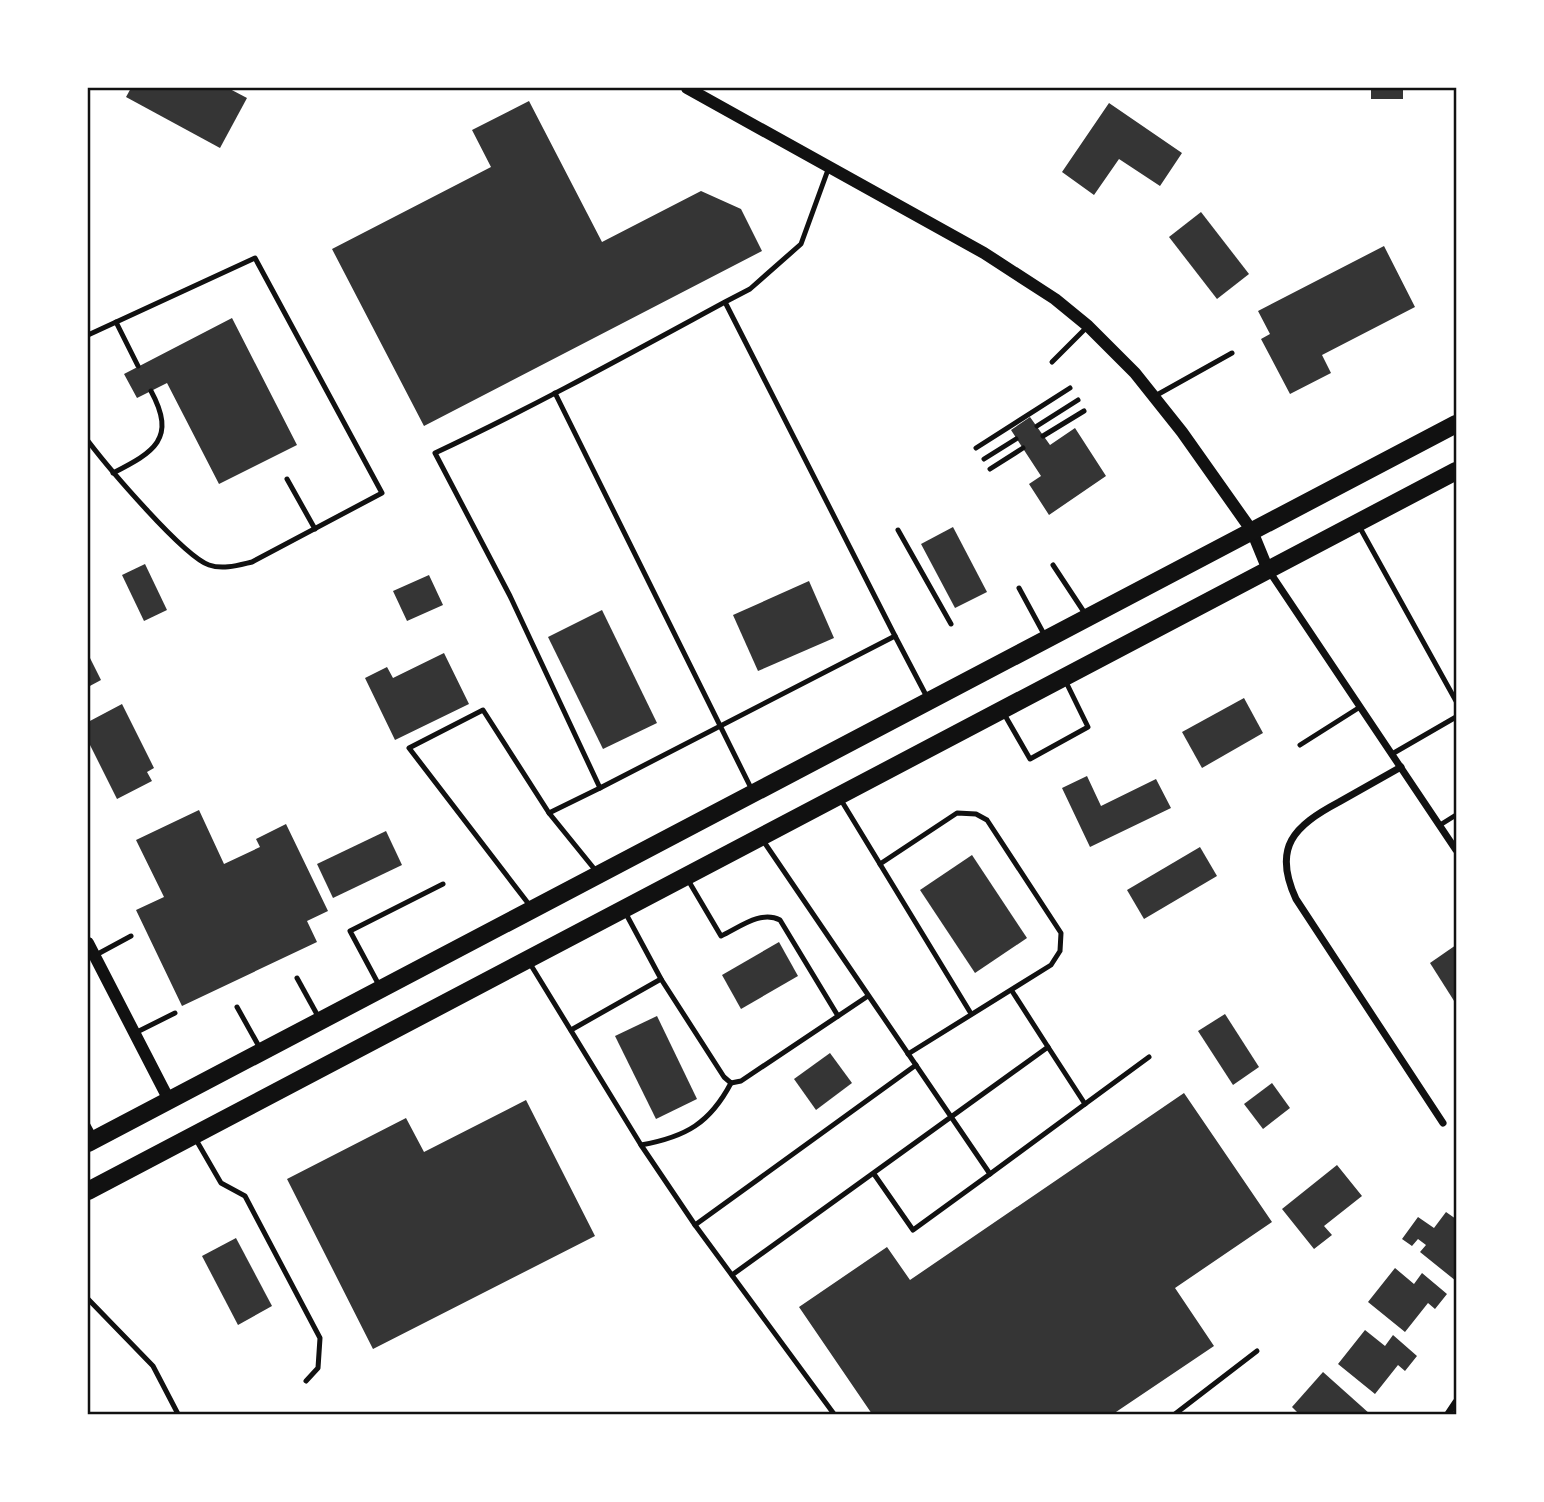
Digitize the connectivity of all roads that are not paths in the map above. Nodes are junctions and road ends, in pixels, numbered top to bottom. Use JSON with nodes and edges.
{"nodes":[{"id":1,"x":687,"y":88,"type":"edge"},
{"id":2,"x":829,"y":167,"type":"junction"},
{"id":3,"x":724,"y":302,"type":"junction"},
{"id":4,"x":116,"y":322,"type":"junction"},
{"id":5,"x":1088,"y":326,"type":"junction"},
{"id":6,"x":88,"y":335,"type":"edge"},
{"id":7,"x":1232,"y":353,"type":"dead end"},
{"id":8,"x":1052,"y":362,"type":"dead end"},
{"id":9,"x":138,"y":366,"type":"dead end"},
{"id":10,"x":1070,"y":388,"type":"dead end"},
{"id":11,"x":151,"y":391,"type":"dead end"},
{"id":12,"x":555,"y":393,"type":"junction"},
{"id":13,"x":1155,"y":396,"type":"junction"},
{"id":14,"x":1077,"y":400,"type":"dead end"},
{"id":15,"x":1084,"y":411,"type":"dead end"},
{"id":16,"x":1457,"y":424,"type":"edge"},
{"id":17,"x":1037,"y":426,"type":"dead end"},
{"id":18,"x":1044,"y":436,"type":"dead end"},
{"id":19,"x":1016,"y":439,"type":"dead end"},
{"id":20,"x":88,"y":441,"type":"edge"},
{"id":21,"x":976,"y":448,"type":"dead end"},
{"id":22,"x":1023,"y":449,"type":"dead end"},
{"id":23,"x":984,"y":459,"type":"dead end"},
{"id":24,"x":990,"y":470,"type":"dead end"},
{"id":25,"x":1457,"y":471,"type":"edge"},
{"id":26,"x":113,"y":473,"type":"junction"},
{"id":27,"x":287,"y":479,"type":"dead end"},
{"id":28,"x":1357,"y":523,"type":"junction"},
{"id":29,"x":315,"y":529,"type":"junction"},
{"id":30,"x":898,"y":530,"type":"dead end"},
{"id":31,"x":1252,"y":531,"type":"junction"},
{"id":32,"x":1053,"y":565,"type":"dead end"},
{"id":33,"x":1268,"y":570,"type":"junction"},
{"id":34,"x":1019,"y":588,"type":"dead end"},
{"id":35,"x":1088,"y":617,"type":"junction"},
{"id":36,"x":951,"y":624,"type":"dead end"},
{"id":37,"x":895,"y":636,"type":"junction"},
{"id":38,"x":1047,"y":639,"type":"junction"},
{"id":39,"x":1064,"y":677,"type":"junction"},
{"id":40,"x":929,"y":701,"type":"junction"},
{"id":41,"x":1457,"y":701,"type":"edge"},
{"id":42,"x":1360,"y":707,"type":"junction"},
{"id":43,"x":1002,"y":710,"type":"junction"},
{"id":44,"x":1457,"y":718,"type":"edge"},
{"id":45,"x":722,"y":728,"type":"junction"},
{"id":46,"x":1300,"y":745,"type":"dead end"},
{"id":47,"x":1392,"y":754,"type":"junction"},
{"id":48,"x":1401,"y":767,"type":"junction"},
{"id":49,"x":600,"y":788,"type":"junction"},
{"id":50,"x":754,"y":793,"type":"junction"},
{"id":51,"x":839,"y":796,"type":"junction"},
{"id":52,"x":549,"y":813,"type":"junction"},
{"id":53,"x":1457,"y":815,"type":"edge"},
{"id":54,"x":1440,"y":825,"type":"junction"},
{"id":55,"x":761,"y":837,"type":"junction"},
{"id":56,"x":1457,"y":850,"type":"edge"},
{"id":57,"x":880,"y":864,"type":"junction"},
{"id":58,"x":599,"y":874,"type":"junction"},
{"id":59,"x":687,"y":877,"type":"junction"},
{"id":60,"x":443,"y":884,"type":"dead end"},
{"id":61,"x":533,"y":909,"type":"junction"},
{"id":62,"x":623,"y":909,"type":"junction"},
{"id":63,"x":131,"y":936,"type":"dead end"},
{"id":64,"x":88,"y":943,"type":"edge"},
{"id":65,"x":94,"y":956,"type":"junction"},
{"id":66,"x":528,"y":959,"type":"junction"},
{"id":67,"x":297,"y":978,"type":"dead end"},
{"id":68,"x":661,"y":979,"type":"junction"},
{"id":69,"x":381,"y":989,"type":"junction"},
{"id":70,"x":1012,"y":991,"type":"junction"},
{"id":71,"x":868,"y":996,"type":"junction"},
{"id":72,"x":237,"y":1007,"type":"dead end"},
{"id":73,"x":970,"y":1012,"type":"junction"},
{"id":74,"x":174,"y":1013,"type":"dead end"},
{"id":75,"x":838,"y":1016,"type":"junction"},
{"id":76,"x":321,"y":1021,"type":"junction"},
{"id":77,"x":571,"y":1030,"type":"junction"},
{"id":78,"x":135,"y":1033,"type":"junction"},
{"id":79,"x":1048,"y":1047,"type":"junction"},
{"id":80,"x":261,"y":1052,"type":"junction"},
{"id":81,"x":908,"y":1054,"type":"junction"},
{"id":82,"x":1149,"y":1057,"type":"dead end"},
{"id":83,"x":916,"y":1065,"type":"junction"},
{"id":84,"x":731,"y":1083,"type":"junction"},
{"id":85,"x":169,"y":1100,"type":"junction"},
{"id":86,"x":1085,"y":1104,"type":"junction"},
{"id":87,"x":952,"y":1118,"type":"junction"},
{"id":88,"x":1443,"y":1123,"type":"dead end"},
{"id":89,"x":193,"y":1135,"type":"junction"},
{"id":90,"x":90,"y":1136,"type":"edge"},
{"id":91,"x":641,"y":1144,"type":"junction"},
{"id":92,"x":874,"y":1174,"type":"junction"},
{"id":93,"x":990,"y":1174,"type":"junction"},
{"id":94,"x":88,"y":1191,"type":"edge"},
{"id":95,"x":695,"y":1225,"type":"junction"},
{"id":96,"x":732,"y":1275,"type":"junction"},
{"id":97,"x":88,"y":1299,"type":"edge"},
{"id":98,"x":1257,"y":1351,"type":"dead end"},
{"id":99,"x":306,"y":1381,"type":"dead end"},
{"id":100,"x":1457,"y":1402,"type":"edge"},
{"id":101,"x":178,"y":1415,"type":"edge"},
{"id":102,"x":834,"y":1415,"type":"edge"},
{"id":103,"x":1175,"y":1415,"type":"edge"},
{"id":104,"x":1448,"y":1415,"type":"edge"}],
"edges":[{"from":1,"to":2,"type":"street"},
{"from":2,"to":3,"type":"lane"},
{"from":2,"to":5,"type":"street"},
{"from":3,"to":12,"type":"lane"},
{"from":3,"to":37,"type":"lane"},
{"from":4,"to":6,"type":"lane"},
{"from":4,"to":9,"type":"lane"},
{"from":4,"to":29,"type":"lane"},
{"from":5,"to":8,"type":"lane"},
{"from":5,"to":13,"type":"street"},
{"from":7,"to":13,"type":"lane"},
{"from":10,"to":21,"type":"lane"},
{"from":11,"to":26,"type":"lane"},
{"from":12,"to":45,"type":"lane"},
{"from":12,"to":49,"type":"lane"},
{"from":13,"to":31,"type":"street"},
{"from":14,"to":17,"type":"lane"},
{"from":15,"to":18,"type":"lane"},
{"from":16,"to":31,"type":"main road"},
{"from":19,"to":23,"type":"lane"},
{"from":20,"to":26,"type":"lane"},
{"from":22,"to":24,"type":"lane"},
{"from":25,"to":28,"type":"main road"},
{"from":26,"to":29,"type":"lane"},
{"from":27,"to":29,"type":"lane"},
{"from":28,"to":33,"type":"main road"},
{"from":28,"to":41,"type":"lane"},
{"from":30,"to":36,"type":"lane"},
{"from":31,"to":33,"type":"street"},
{"from":31,"to":35,"type":"main road"},
{"from":32,"to":35,"type":"lane"},
{"from":33,"to":39,"type":"main road"},
{"from":33,"to":42,"type":"street"},
{"from":34,"to":38,"type":"lane"},
{"from":35,"to":38,"type":"main road"},
{"from":37,"to":40,"type":"lane"},
{"from":37,"to":45,"type":"lane"},
{"from":38,"to":40,"type":"main road"},
{"from":39,"to":43,"type":"main road"},
{"from":39,"to":43,"type":"lane"},
{"from":40,"to":50,"type":"main road"},
{"from":42,"to":46,"type":"lane"},
{"from":42,"to":47,"type":"street"},
{"from":43,"to":51,"type":"main road"},
{"from":44,"to":47,"type":"lane"},
{"from":45,"to":49,"type":"lane"},
{"from":45,"to":50,"type":"lane"},
{"from":47,"to":48,"type":"street"},
{"from":48,"to":54,"type":"street"},
{"from":48,"to":88,"type":"street"},
{"from":49,"to":52,"type":"lane"},
{"from":50,"to":58,"type":"main road"},
{"from":51,"to":55,"type":"main road"},
{"from":51,"to":57,"type":"lane"},
{"from":52,"to":58,"type":"lane"},
{"from":52,"to":61,"type":"lane"},
{"from":53,"to":54,"type":"lane"},
{"from":54,"to":56,"type":"street"},
{"from":55,"to":59,"type":"main road"},
{"from":55,"to":71,"type":"lane"},
{"from":57,"to":70,"type":"lane"},
{"from":57,"to":73,"type":"lane"},
{"from":58,"to":61,"type":"main road"},
{"from":59,"to":62,"type":"main road"},
{"from":59,"to":75,"type":"lane"},
{"from":60,"to":69,"type":"lane"},
{"from":61,"to":69,"type":"main road"},
{"from":62,"to":66,"type":"main road"},
{"from":62,"to":68,"type":"lane"},
{"from":63,"to":65,"type":"lane"},
{"from":64,"to":65,"type":"street"},
{"from":65,"to":78,"type":"street"},
{"from":66,"to":77,"type":"lane"},
{"from":66,"to":89,"type":"main road"},
{"from":67,"to":76,"type":"lane"},
{"from":68,"to":77,"type":"lane"},
{"from":68,"to":84,"type":"lane"},
{"from":69,"to":76,"type":"main road"},
{"from":70,"to":73,"type":"lane"},
{"from":70,"to":79,"type":"lane"},
{"from":71,"to":75,"type":"lane"},
{"from":71,"to":81,"type":"lane"},
{"from":72,"to":80,"type":"lane"},
{"from":73,"to":81,"type":"lane"},
{"from":74,"to":78,"type":"lane"},
{"from":75,"to":84,"type":"lane"},
{"from":76,"to":80,"type":"main road"},
{"from":77,"to":91,"type":"lane"},
{"from":78,"to":85,"type":"street"},
{"from":79,"to":86,"type":"lane"},
{"from":79,"to":87,"type":"lane"},
{"from":80,"to":85,"type":"main road"},
{"from":81,"to":83,"type":"lane"},
{"from":82,"to":86,"type":"lane"},
{"from":83,"to":87,"type":"lane"},
{"from":83,"to":95,"type":"lane"},
{"from":84,"to":91,"type":"lane"},
{"from":85,"to":90,"type":"main road"},
{"from":86,"to":93,"type":"lane"},
{"from":87,"to":92,"type":"lane"},
{"from":87,"to":93,"type":"lane"},
{"from":89,"to":94,"type":"main road"},
{"from":89,"to":99,"type":"lane"},
{"from":91,"to":95,"type":"lane"},
{"from":92,"to":93,"type":"lane"},
{"from":92,"to":96,"type":"lane"},
{"from":95,"to":96,"type":"lane"},
{"from":96,"to":102,"type":"lane"},
{"from":97,"to":101,"type":"lane"},
{"from":98,"to":103,"type":"lane"},
{"from":100,"to":104,"type":"street"}]}
